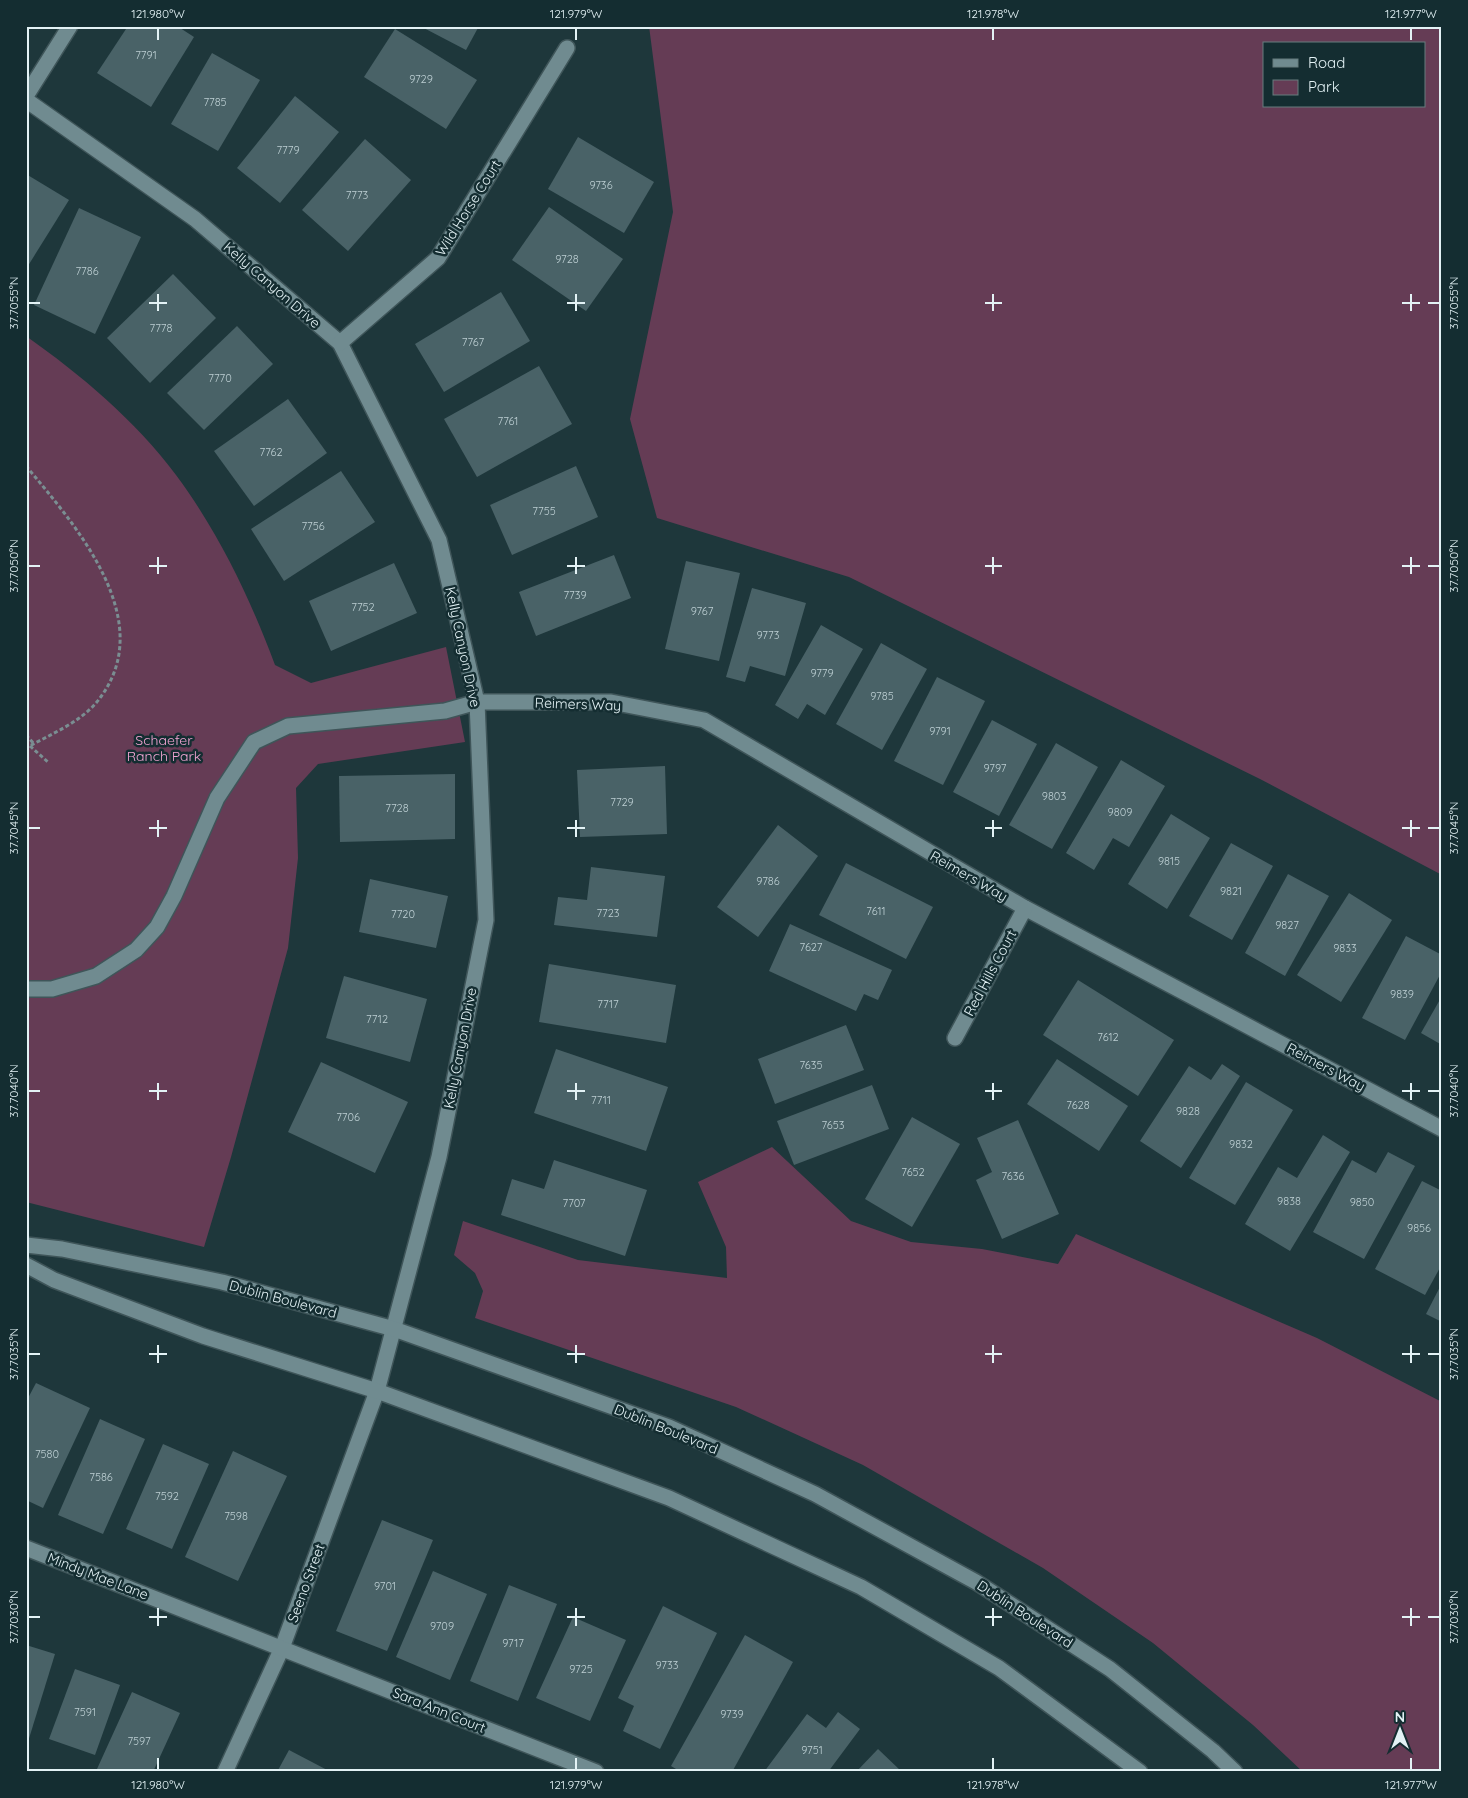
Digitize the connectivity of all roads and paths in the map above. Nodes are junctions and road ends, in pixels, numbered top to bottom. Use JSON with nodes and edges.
{"nodes":[{"id":1,"x":70,"y":26,"type":"edge"},
{"id":2,"x":567,"y":48,"type":"dead end"},
{"id":3,"x":26,"y":98,"type":"edge"},
{"id":4,"x":340,"y":343,"type":"junction"},
{"id":5,"x":26,"y":466,"type":"edge"},
{"id":6,"x":477,"y":702,"type":"junction"},
{"id":7,"x":26,"y":735,"type":"edge"},
{"id":8,"x":34,"y":744,"type":"junction"},
{"id":9,"x":28,"y":747,"type":"edge"},
{"id":10,"x":49,"y":763,"type":"dead end"},
{"id":11,"x":1025,"y":908,"type":"junction"},
{"id":12,"x":26,"y":989,"type":"edge"},
{"id":13,"x":955,"y":1038,"type":"dead end"},
{"id":14,"x":1442,"y":1129,"type":"edge"},
{"id":15,"x":26,"y":1245,"type":"edge"},
{"id":16,"x":26,"y":1265,"type":"edge"},
{"id":17,"x":394,"y":1329,"type":"junction"},
{"id":18,"x":377,"y":1391,"type":"junction"},
{"id":19,"x":26,"y":1548,"type":"edge"},
{"id":20,"x":282,"y":1648,"type":"junction"},
{"id":21,"x":225,"y":1772,"type":"edge"},
{"id":22,"x":596,"y":1772,"type":"edge"},
{"id":23,"x":1140,"y":1772,"type":"edge"},
{"id":24,"x":1235,"y":1772,"type":"edge"}],
"edges":[{"from":1,"to":3,"type":"street"},
{"from":2,"to":4,"type":"street","name":"Wild Horse Court"},
{"from":3,"to":4,"type":"street","name":"Kelly Canyon Drive"},
{"from":4,"to":6,"type":"street","name":"Kelly Canyon Drive"},
{"from":5,"to":8,"type":"path"},
{"from":6,"to":11,"type":"street","name":"Reimers Way"},
{"from":6,"to":12,"type":"street","name":"Reimers Way"},
{"from":6,"to":17,"type":"street","name":"Kelly Canyon Drive"},
{"from":7,"to":8,"type":"path"},
{"from":8,"to":9,"type":"path"},
{"from":9,"to":10,"type":"path"},
{"from":11,"to":13,"type":"street","name":"Red Hills Court"},
{"from":11,"to":14,"type":"street","name":"Reimers Way"},
{"from":15,"to":17,"type":"street","name":"Dublin Boulevard"},
{"from":16,"to":18,"type":"street"},
{"from":17,"to":18,"type":"street","name":"Kelly Canyon Drive"},
{"from":17,"to":24,"type":"street","name":"Dublin Boulevard"},
{"from":18,"to":20,"type":"street","name":"Seeno Street"},
{"from":18,"to":23,"type":"street"},
{"from":19,"to":20,"type":"street","name":"Mindy Mae Lane"},
{"from":20,"to":21,"type":"street","name":"Seeno Street"},
{"from":20,"to":22,"type":"street","name":"Sara Ann Court"}]}
